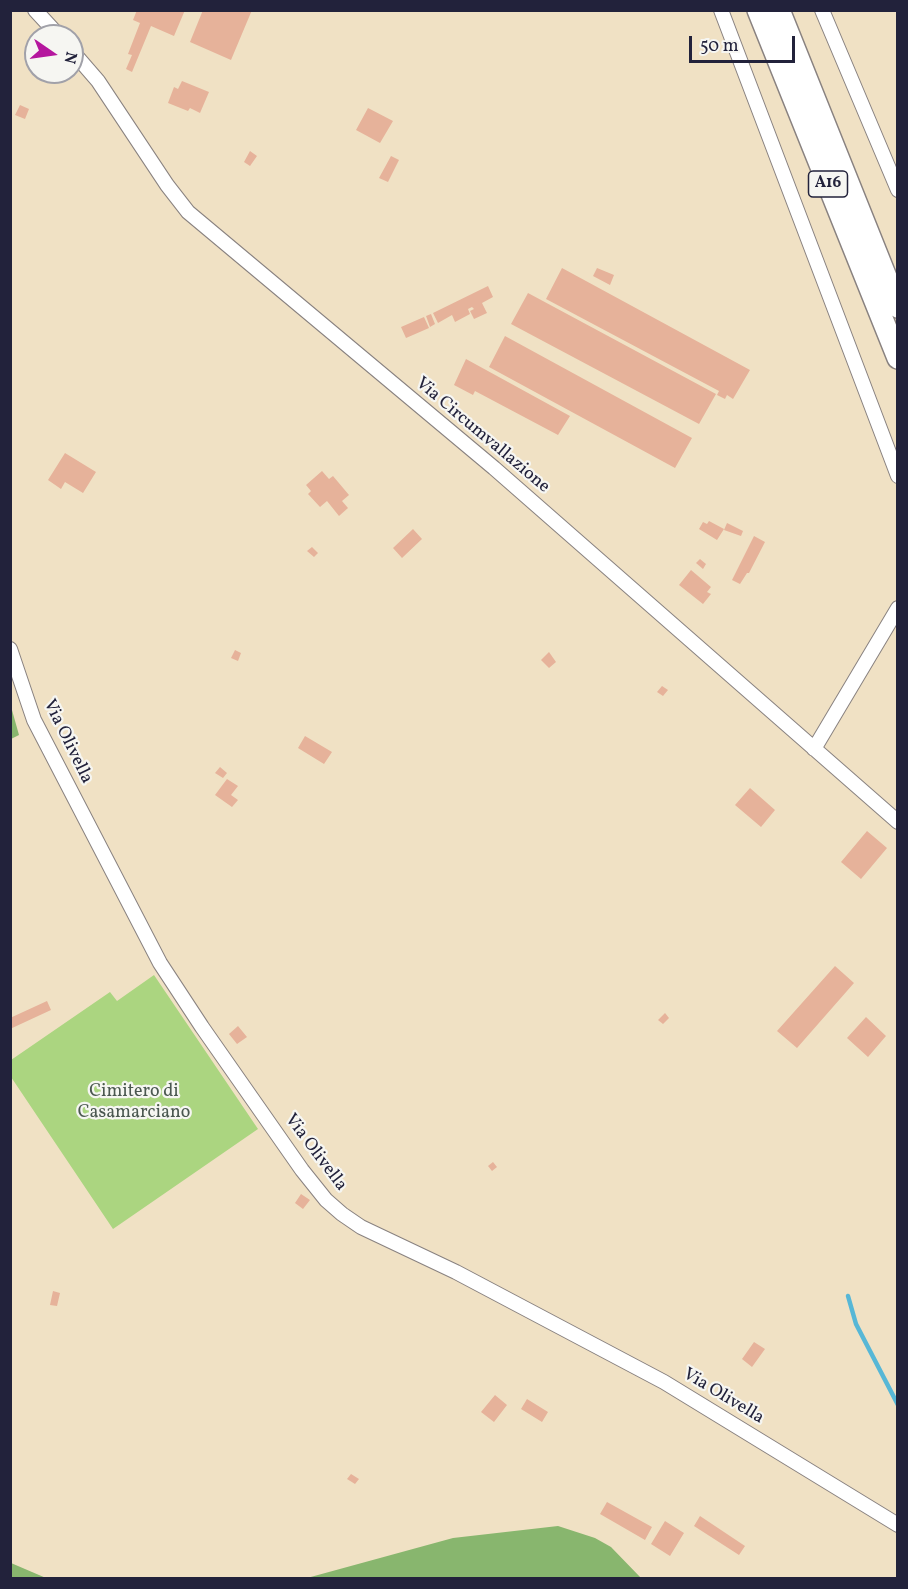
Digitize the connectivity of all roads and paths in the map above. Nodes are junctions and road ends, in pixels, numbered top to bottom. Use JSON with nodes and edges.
{"nodes":[{"id":1,"x":35,"y":10,"type":"edge"},
{"id":2,"x":721,"y":10,"type":"edge"},
{"id":3,"x":758,"y":10,"type":"edge"},
{"id":4,"x":779,"y":10,"type":"edge"},
{"id":5,"x":822,"y":10,"type":"edge"},
{"id":6,"x":48,"y":24,"type":"edge"},
{"id":7,"x":84,"y":65,"type":"edge"},
{"id":8,"x":897,"y":190,"type":"edge"},
{"id":9,"x":897,"y":307,"type":"edge"},
{"id":10,"x":897,"y":358,"type":"edge"},
{"id":11,"x":897,"y":476,"type":"edge"},
{"id":12,"x":897,"y":608,"type":"edge"},
{"id":13,"x":10,"y":649,"type":"edge"},
{"id":14,"x":814,"y":749,"type":"junction"},
{"id":15,"x":897,"y":822,"type":"edge"},
{"id":16,"x":897,"y":1525,"type":"edge"}],
"edges":[{"from":1,"to":6,"type":"street"},
{"from":2,"to":11,"type":"street"},
{"from":3,"to":10,"type":"highway","number":"A16"},
{"from":4,"to":9,"type":"highway","number":"A16"},
{"from":5,"to":8,"type":"street"},
{"from":7,"to":14,"type":"street","name":"Via Circumvallazione"},
{"from":12,"to":14,"type":"street"},
{"from":13,"to":16,"type":"street","name":"Via Olivella"},
{"from":14,"to":15,"type":"street","name":"Via Circumvallazione"}]}
